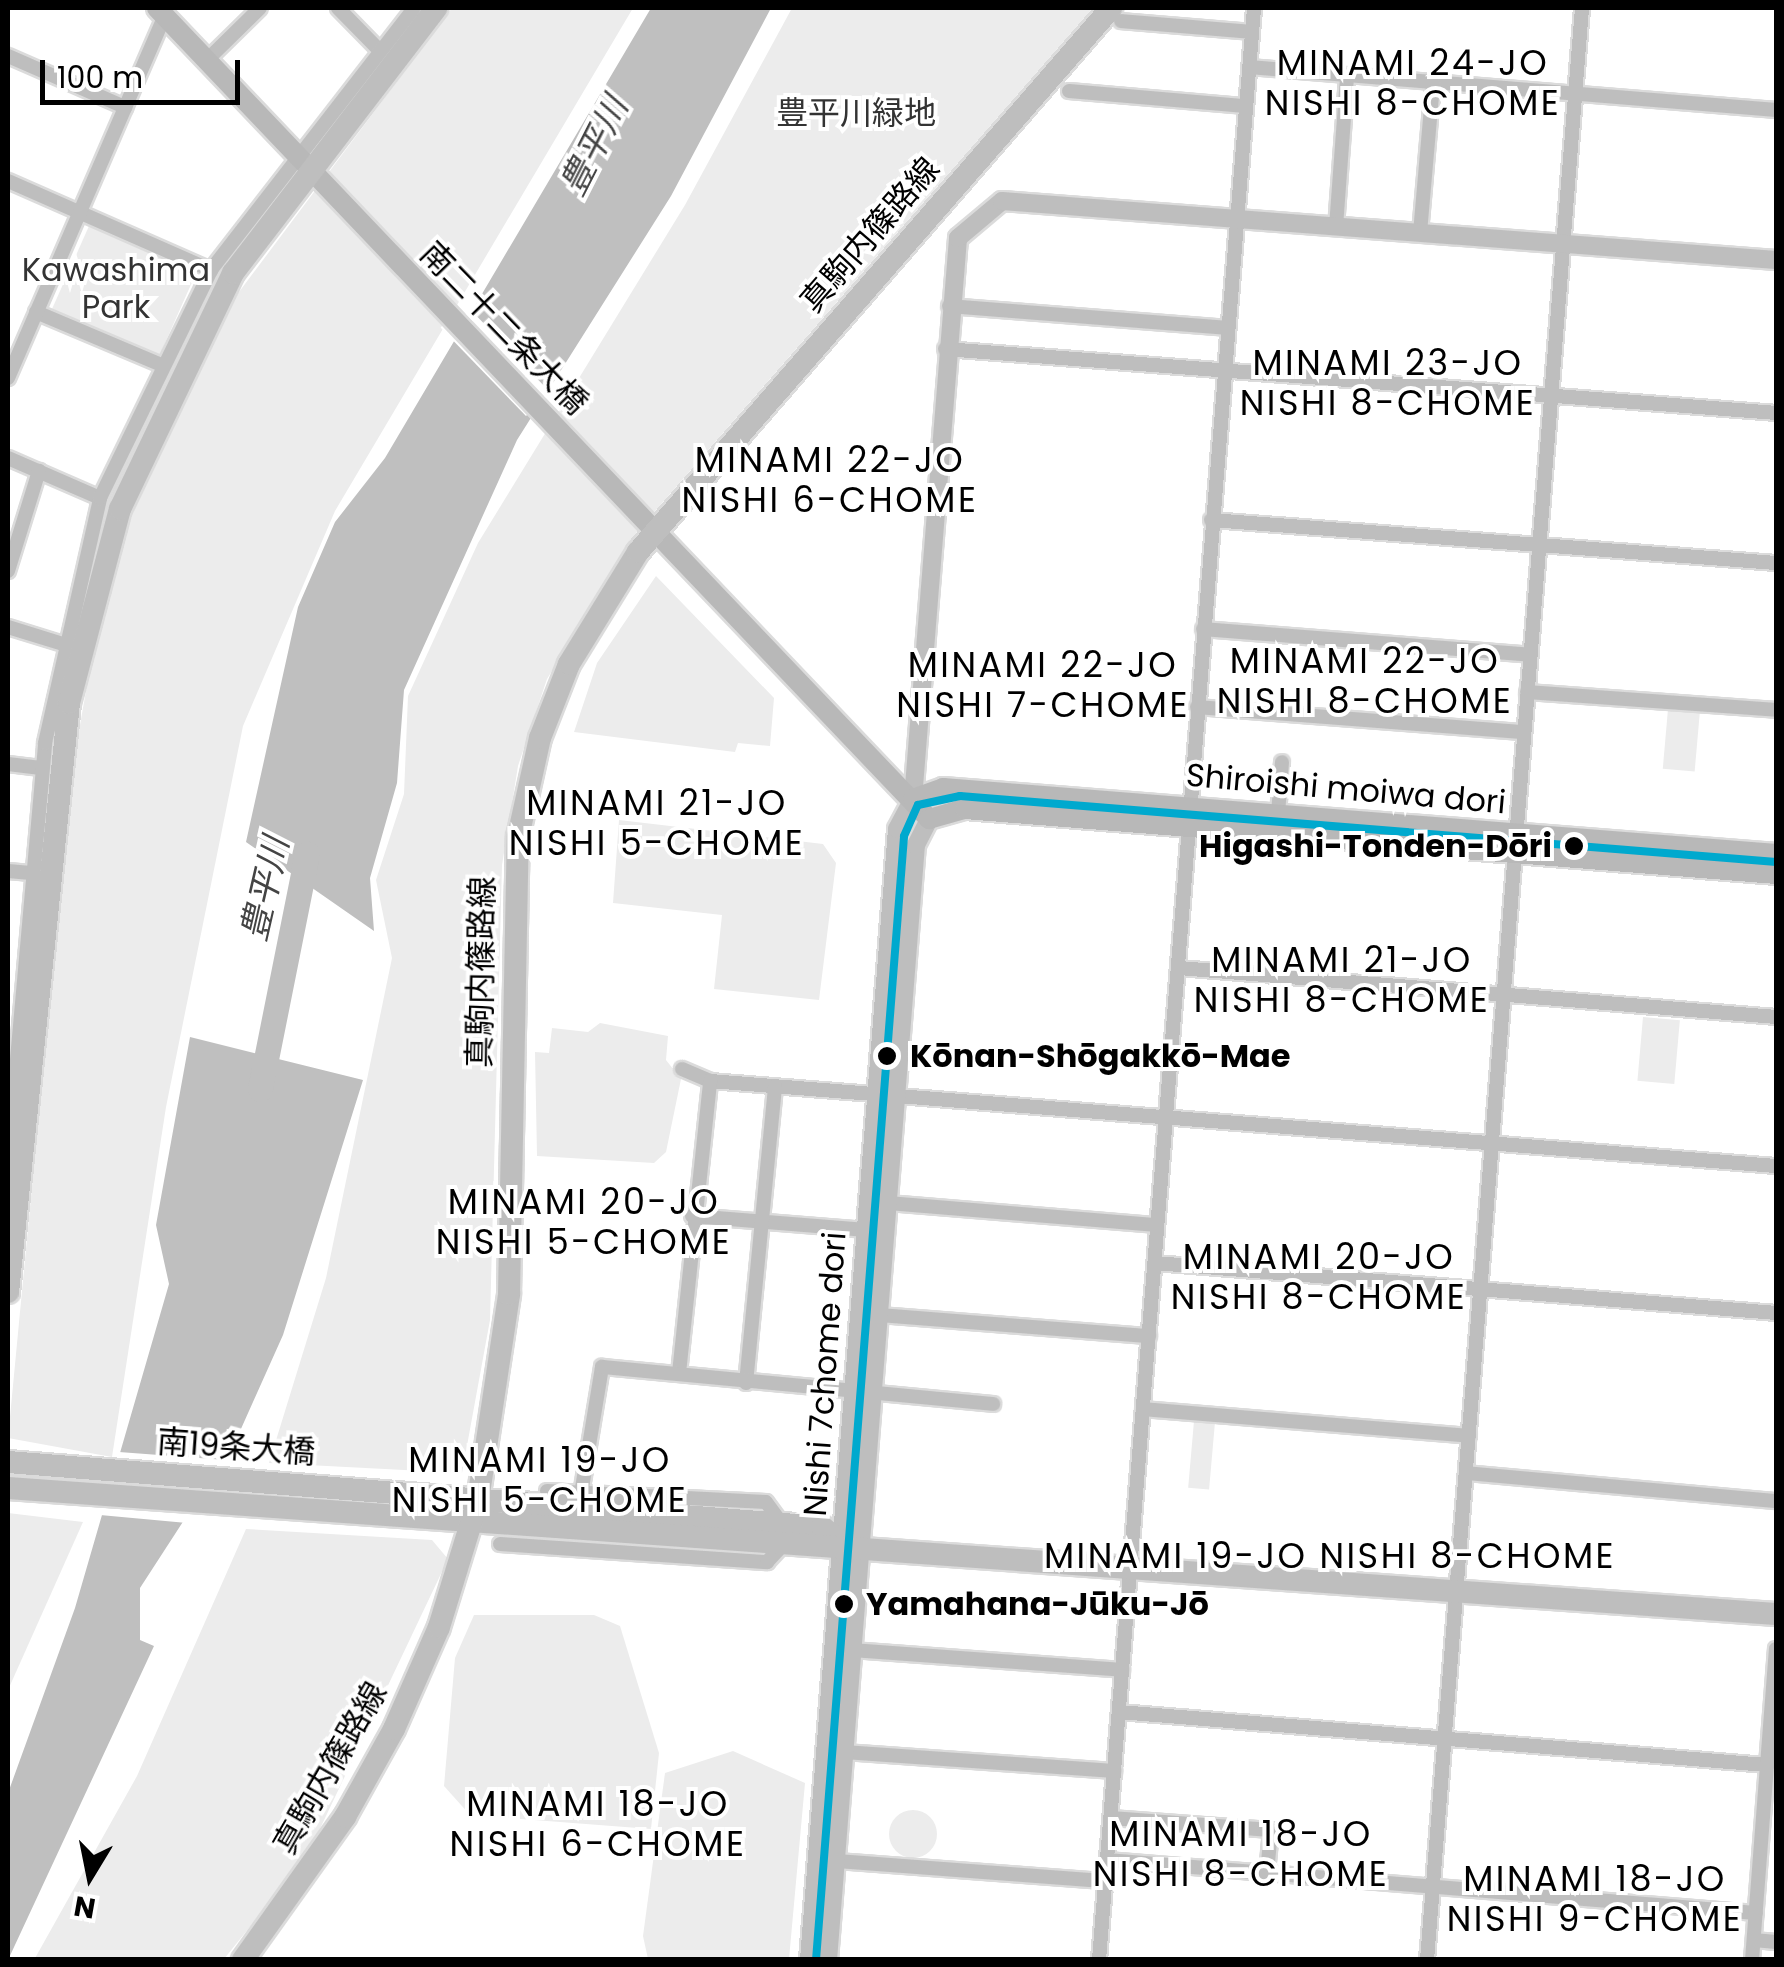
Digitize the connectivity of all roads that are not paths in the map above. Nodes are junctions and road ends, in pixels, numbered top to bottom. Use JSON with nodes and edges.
{"nodes":[{"id":1,"x":260,"y":8,"type":"edge"},
{"id":2,"x":338,"y":8,"type":"edge"},
{"id":3,"x":414,"y":8,"type":"edge"},
{"id":4,"x":436,"y":8,"type":"edge"},
{"id":5,"x":1254,"y":8,"type":"edge"},
{"id":6,"x":1582,"y":8,"type":"edge"},
{"id":7,"x":161,"y":12,"type":"edge"},
{"id":8,"x":1116,"y":14,"type":"edge"},
{"id":9,"x":1252,"y":32,"type":"junction"},
{"id":10,"x":379,"y":50,"type":"junction"},
{"id":11,"x":8,"y":56,"type":"edge"},
{"id":12,"x":207,"y":60,"type":"junction"},
{"id":13,"x":1249,"y":67,"type":"junction"},
{"id":14,"x":1347,"y":76,"type":"junction"},
{"id":15,"x":1433,"y":83,"type":"junction"},
{"id":16,"x":1070,"y":92,"type":"dead end"},
{"id":17,"x":1575,"y":94,"type":"junction"},
{"id":18,"x":1245,"y":106,"type":"junction"},
{"id":19,"x":125,"y":107,"type":"junction"},
{"id":20,"x":1776,"y":110,"type":"edge"},
{"id":21,"x":308,"y":167,"type":"junction"},
{"id":22,"x":8,"y":181,"type":"edge"},
{"id":23,"x":80,"y":212,"type":"junction"},
{"id":24,"x":1236,"y":219,"type":"junction"},
{"id":25,"x":1336,"y":227,"type":"junction"},
{"id":26,"x":1420,"y":233,"type":"junction"},
{"id":27,"x":1563,"y":244,"type":"junction"},
{"id":28,"x":1776,"y":260,"type":"edge"},
{"id":29,"x":211,"y":270,"type":"junction"},
{"id":30,"x":948,"y":306,"type":"junction"},
{"id":31,"x":36,"y":312,"type":"junction"},
{"id":32,"x":1228,"y":328,"type":"junction"},
{"id":33,"x":945,"y":349,"type":"junction"},
{"id":34,"x":158,"y":364,"type":"junction"},
{"id":35,"x":1224,"y":371,"type":"junction"},
{"id":36,"x":8,"y":378,"type":"edge"},
{"id":37,"x":1550,"y":396,"type":"junction"},
{"id":38,"x":1776,"y":413,"type":"edge"},
{"id":39,"x":8,"y":458,"type":"edge"},
{"id":40,"x":38,"y":471,"type":"junction"},
{"id":41,"x":100,"y":498,"type":"junction"},
{"id":42,"x":1212,"y":520,"type":"junction"},
{"id":43,"x":651,"y":526,"type":"junction"},
{"id":44,"x":1539,"y":544,"type":"junction"},
{"id":45,"x":1776,"y":563,"type":"edge"},
{"id":46,"x":8,"y":571,"type":"edge"},
{"id":47,"x":8,"y":627,"type":"edge"},
{"id":48,"x":1203,"y":629,"type":"junction"},
{"id":49,"x":62,"y":644,"type":"junction"},
{"id":50,"x":1530,"y":655,"type":"junction"},
{"id":51,"x":1527,"y":692,"type":"junction"},
{"id":52,"x":1197,"y":707,"type":"junction"},
{"id":53,"x":1776,"y":710,"type":"edge"},
{"id":54,"x":1524,"y":732,"type":"junction"},
{"id":55,"x":1282,"y":762,"type":"dead end"},
{"id":56,"x":8,"y":764,"type":"edge"},
{"id":57,"x":42,"y":768,"type":"junction"},
{"id":58,"x":913,"y":798,"type":"junction"},
{"id":59,"x":1278,"y":814,"type":"junction"},
{"id":60,"x":1188,"y":817,"type":"junction"},
{"id":61,"x":929,"y":819,"type":"junction"},
{"id":62,"x":1515,"y":843,"type":"junction"},
{"id":63,"x":1776,"y":854,"type":"edge"},
{"id":64,"x":8,"y":872,"type":"edge"},
{"id":65,"x":31,"y":874,"type":"junction"},
{"id":66,"x":1776,"y":874,"type":"edge"},
{"id":67,"x":1179,"y":968,"type":"junction"},
{"id":68,"x":15,"y":976,"type":"edge"},
{"id":69,"x":1503,"y":994,"type":"junction"},
{"id":70,"x":1776,"y":1016,"type":"edge"},
{"id":71,"x":12,"y":1063,"type":"edge"},
{"id":72,"x":682,"y":1069,"type":"dead end"},
{"id":73,"x":710,"y":1081,"type":"junction"},
{"id":74,"x":775,"y":1086,"type":"junction"},
{"id":75,"x":897,"y":1092,"type":"junction"},
{"id":76,"x":877,"y":1094,"type":"junction"},
{"id":77,"x":1167,"y":1115,"type":"junction"},
{"id":78,"x":1492,"y":1142,"type":"junction"},
{"id":79,"x":8,"y":1160,"type":"edge"},
{"id":80,"x":1776,"y":1166,"type":"edge"},
{"id":81,"x":888,"y":1203,"type":"junction"},
{"id":82,"x":692,"y":1216,"type":"junction"},
{"id":83,"x":765,"y":1222,"type":"junction"},
{"id":84,"x":1156,"y":1225,"type":"junction"},
{"id":85,"x":866,"y":1230,"type":"junction"},
{"id":86,"x":1155,"y":1263,"type":"junction"},
{"id":87,"x":8,"y":1292,"type":"edge"},
{"id":88,"x":1480,"y":1292,"type":"junction"},
{"id":89,"x":1776,"y":1313,"type":"edge"},
{"id":90,"x":880,"y":1315,"type":"junction"},
{"id":91,"x":1149,"y":1336,"type":"junction"},
{"id":92,"x":679,"y":1373,"type":"junction"},
{"id":93,"x":746,"y":1383,"type":"junction"},
{"id":94,"x":852,"y":1396,"type":"junction"},
{"id":95,"x":873,"y":1396,"type":"junction"},
{"id":96,"x":993,"y":1404,"type":"dead end"},
{"id":97,"x":1143,"y":1410,"type":"junction"},
{"id":98,"x":1468,"y":1436,"type":"junction"},
{"id":99,"x":8,"y":1462,"type":"edge"},
{"id":100,"x":1466,"y":1473,"type":"junction"},
{"id":101,"x":8,"y":1488,"type":"edge"},
{"id":102,"x":582,"y":1488,"type":"junction"},
{"id":103,"x":547,"y":1491,"type":"dead end"},
{"id":104,"x":1776,"y":1500,"type":"edge"},
{"id":105,"x":466,"y":1510,"type":"junction"},
{"id":106,"x":782,"y":1536,"type":"junction"},
{"id":107,"x":852,"y":1542,"type":"junction"},
{"id":108,"x":500,"y":1544,"type":"dead end"},
{"id":109,"x":1131,"y":1564,"type":"junction"},
{"id":110,"x":1456,"y":1589,"type":"junction"},
{"id":111,"x":1776,"y":1614,"type":"edge"},
{"id":112,"x":1776,"y":1649,"type":"edge"},
{"id":113,"x":852,"y":1650,"type":"junction"},
{"id":114,"x":1122,"y":1670,"type":"junction"},
{"id":115,"x":1119,"y":1712,"type":"junction"},
{"id":116,"x":1445,"y":1739,"type":"junction"},
{"id":117,"x":844,"y":1752,"type":"junction"},
{"id":118,"x":1770,"y":1763,"type":"edge"},
{"id":119,"x":1114,"y":1771,"type":"junction"},
{"id":120,"x":1111,"y":1818,"type":"junction"},
{"id":121,"x":1769,"y":1851,"type":"edge"},
{"id":122,"x":1107,"y":1860,"type":"junction"},
{"id":123,"x":837,"y":1861,"type":"junction"},
{"id":124,"x":1267,"y":1873,"type":"junction"},
{"id":125,"x":1106,"y":1881,"type":"junction"},
{"id":126,"x":1433,"y":1887,"type":"junction"},
{"id":127,"x":1756,"y":1913,"type":"junction"},
{"id":128,"x":1754,"y":1940,"type":"junction"},
{"id":129,"x":1776,"y":1942,"type":"edge"},
{"id":130,"x":243,"y":1960,"type":"edge"},
{"id":131,"x":808,"y":1960,"type":"edge"},
{"id":132,"x":828,"y":1960,"type":"edge"},
{"id":133,"x":1099,"y":1960,"type":"edge"},
{"id":134,"x":1428,"y":1960,"type":"edge"},
{"id":135,"x":1752,"y":1960,"type":"edge"}],
"edges":[{"from":1,"to":12,"type":"street"},
{"from":2,"to":10,"type":"street"},
{"from":3,"to":10,"type":"street"},
{"from":4,"to":21,"type":"main road"},
{"from":5,"to":9,"type":"street"},
{"from":6,"to":17,"type":"street"},
{"from":7,"to":12,"type":"main road"},
{"from":7,"to":19,"type":"street"},
{"from":8,"to":9,"type":"street"},
{"from":8,"to":43,"type":"main road","name":"真駒内篠路線"},
{"from":9,"to":13,"type":"street"},
{"from":10,"to":21,"type":"street"},
{"from":11,"to":19,"type":"street"},
{"from":12,"to":21,"type":"main road"},
{"from":13,"to":14,"type":"street"},
{"from":13,"to":18,"type":"street"},
{"from":14,"to":15,"type":"street"},
{"from":14,"to":25,"type":"street"},
{"from":15,"to":17,"type":"street"},
{"from":15,"to":26,"type":"street"},
{"from":16,"to":18,"type":"street"},
{"from":17,"to":20,"type":"street"},
{"from":17,"to":27,"type":"street"},
{"from":18,"to":24,"type":"street"},
{"from":19,"to":23,"type":"street"},
{"from":21,"to":29,"type":"street"},
{"from":21,"to":43,"type":"main road","name":"南二十二条大橋"},
{"from":21,"to":87,"type":"main road"},
{"from":22,"to":23,"type":"street"},
{"from":23,"to":29,"type":"street"},
{"from":23,"to":31,"type":"street"},
{"from":24,"to":25,"type":"street","name":"Nishi 7chome dori"},
{"from":24,"to":30,"type":"street","name":"Nishi 7chome dori"},
{"from":24,"to":32,"type":"street"},
{"from":25,"to":26,"type":"street","name":"Nishi 7chome dori"},
{"from":26,"to":27,"type":"street","name":"Nishi 7chome dori"},
{"from":27,"to":28,"type":"street","name":"Nishi 7chome dori"},
{"from":27,"to":37,"type":"street"},
{"from":29,"to":34,"type":"street"},
{"from":30,"to":32,"type":"street"},
{"from":30,"to":33,"type":"street","name":"Nishi 7chome dori"},
{"from":31,"to":34,"type":"street"},
{"from":31,"to":36,"type":"street"},
{"from":32,"to":35,"type":"street"},
{"from":33,"to":35,"type":"street"},
{"from":33,"to":58,"type":"street","name":"Nishi 7chome dori"},
{"from":34,"to":41,"type":"street"},
{"from":35,"to":37,"type":"street"},
{"from":35,"to":42,"type":"street"},
{"from":37,"to":38,"type":"street"},
{"from":37,"to":44,"type":"street"},
{"from":39,"to":40,"type":"street"},
{"from":40,"to":41,"type":"street"},
{"from":40,"to":46,"type":"street"},
{"from":41,"to":49,"type":"street"},
{"from":42,"to":44,"type":"street"},
{"from":42,"to":48,"type":"street"},
{"from":43,"to":58,"type":"main road"},
{"from":43,"to":105,"type":"main road","name":"真駒内篠路線"},
{"from":44,"to":45,"type":"street"},
{"from":44,"to":50,"type":"street"},
{"from":47,"to":49,"type":"street"},
{"from":48,"to":50,"type":"street"},
{"from":48,"to":52,"type":"street"},
{"from":49,"to":57,"type":"street"},
{"from":50,"to":51,"type":"street"},
{"from":51,"to":53,"type":"street"},
{"from":51,"to":54,"type":"street"},
{"from":52,"to":54,"type":"street"},
{"from":52,"to":60,"type":"street"},
{"from":54,"to":62,"type":"street"},
{"from":55,"to":59,"type":"street"},
{"from":56,"to":57,"type":"street"},
{"from":57,"to":65,"type":"street"},
{"from":58,"to":60,"type":"main road","name":"Shiroishi moiwa dori"},
{"from":58,"to":61,"type":"main road"},
{"from":58,"to":76,"type":"street","name":"Nishi 7chome dori"},
{"from":59,"to":60,"type":"main road","name":"Shiroishi moiwa dori"},
{"from":59,"to":62,"type":"main road","name":"Shiroishi moiwa dori"},
{"from":60,"to":61,"type":"main road","name":"Shiroishi moiwa dori"},
{"from":60,"to":62,"type":"main road","name":"Shiroishi moiwa dori"},
{"from":60,"to":67,"type":"street"},
{"from":61,"to":75,"type":"street","name":"Nishi 7chome dori"},
{"from":62,"to":63,"type":"main road","name":"Shiroishi moiwa dori"},
{"from":62,"to":66,"type":"main road","name":"Shiroishi moiwa dori"},
{"from":62,"to":69,"type":"street"},
{"from":64,"to":65,"type":"street"},
{"from":65,"to":68,"type":"street"},
{"from":67,"to":69,"type":"street"},
{"from":67,"to":77,"type":"street"},
{"from":68,"to":71,"type":"street"},
{"from":69,"to":70,"type":"street"},
{"from":69,"to":78,"type":"street"},
{"from":71,"to":79,"type":"street"},
{"from":72,"to":73,"type":"street"},
{"from":73,"to":74,"type":"street"},
{"from":73,"to":82,"type":"street"},
{"from":74,"to":76,"type":"street"},
{"from":74,"to":83,"type":"street"},
{"from":75,"to":76,"type":"street"},
{"from":75,"to":77,"type":"street"},
{"from":75,"to":81,"type":"street","name":"Nishi 7chome dori"},
{"from":76,"to":85,"type":"street","name":"Nishi 7chome dori"},
{"from":77,"to":78,"type":"street"},
{"from":77,"to":84,"type":"street"},
{"from":78,"to":80,"type":"street"},
{"from":78,"to":88,"type":"street"},
{"from":81,"to":84,"type":"street"},
{"from":81,"to":90,"type":"street","name":"Nishi 7chome dori"},
{"from":82,"to":83,"type":"street"},
{"from":82,"to":92,"type":"street"},
{"from":83,"to":85,"type":"street"},
{"from":83,"to":93,"type":"street"},
{"from":84,"to":86,"type":"street"},
{"from":85,"to":94,"type":"street","name":"Nishi 7chome dori"},
{"from":86,"to":88,"type":"street"},
{"from":86,"to":91,"type":"street"},
{"from":88,"to":89,"type":"street"},
{"from":88,"to":98,"type":"street"},
{"from":90,"to":91,"type":"street"},
{"from":90,"to":95,"type":"street","name":"Nishi 7chome dori"},
{"from":91,"to":97,"type":"street"},
{"from":92,"to":93,"type":"street"},
{"from":92,"to":102,"type":"street"},
{"from":93,"to":94,"type":"street"},
{"from":94,"to":95,"type":"street"},
{"from":94,"to":107,"type":"street","name":"Nishi 7chome dori"},
{"from":95,"to":96,"type":"street"},
{"from":95,"to":107,"type":"street","name":"Nishi 7chome dori"},
{"from":97,"to":98,"type":"street"},
{"from":97,"to":109,"type":"street"},
{"from":98,"to":100,"type":"street"},
{"from":99,"to":105,"type":"main road","name":"南19条大橋"},
{"from":100,"to":104,"type":"street"},
{"from":100,"to":110,"type":"street"},
{"from":101,"to":105,"type":"main road","name":"南19条大橋"},
{"from":102,"to":103,"type":"street"},
{"from":102,"to":106,"type":"street"},
{"from":105,"to":106,"type":"main road"},
{"from":105,"to":130,"type":"main road","name":"真駒内篠路線"},
{"from":106,"to":107,"type":"main road"},
{"from":106,"to":108,"type":"street"},
{"from":107,"to":109,"type":"main road"},
{"from":107,"to":113,"type":"street","name":"Nishi 7chome dori"},
{"from":107,"to":131,"type":"street","name":"Nishi 7chome dori"},
{"from":109,"to":110,"type":"main road"},
{"from":109,"to":114,"type":"street"},
{"from":110,"to":111,"type":"main road"},
{"from":110,"to":116,"type":"street"},
{"from":112,"to":118,"type":"street"},
{"from":113,"to":114,"type":"street"},
{"from":113,"to":117,"type":"street","name":"Nishi 7chome dori"},
{"from":114,"to":115,"type":"street"},
{"from":115,"to":116,"type":"street"},
{"from":115,"to":119,"type":"street"},
{"from":116,"to":118,"type":"street"},
{"from":116,"to":126,"type":"street"},
{"from":117,"to":119,"type":"street"},
{"from":117,"to":123,"type":"street","name":"Nishi 7chome dori"},
{"from":118,"to":121,"type":"street"},
{"from":119,"to":120,"type":"street"},
{"from":120,"to":122,"type":"street"},
{"from":120,"to":124,"type":"street"},
{"from":121,"to":127,"type":"street"},
{"from":122,"to":124,"type":"street"},
{"from":122,"to":125,"type":"street"},
{"from":123,"to":125,"type":"street"},
{"from":123,"to":132,"type":"street","name":"Nishi 7chome dori"},
{"from":124,"to":126,"type":"street"},
{"from":125,"to":133,"type":"street"},
{"from":126,"to":127,"type":"street"},
{"from":126,"to":134,"type":"street"},
{"from":127,"to":128,"type":"street"},
{"from":128,"to":129,"type":"street"},
{"from":128,"to":135,"type":"street"}]}
